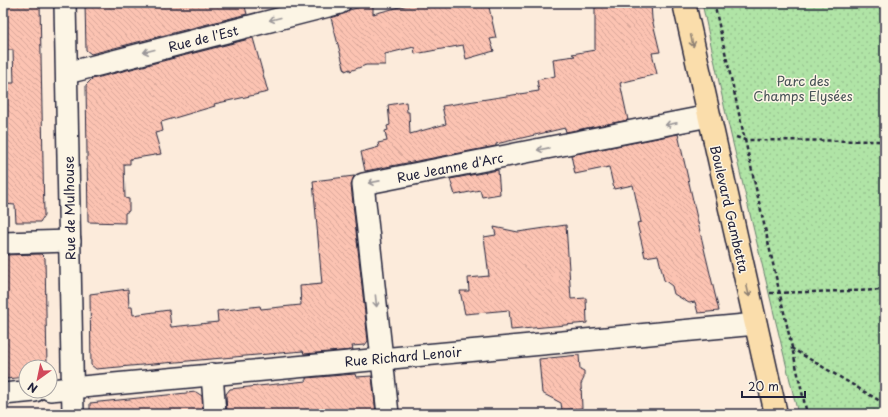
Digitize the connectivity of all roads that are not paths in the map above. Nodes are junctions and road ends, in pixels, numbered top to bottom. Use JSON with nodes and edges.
{"nodes":[{"id":1,"x":65,"y":3,"type":"edge"},
{"id":2,"x":340,"y":3,"type":"edge"},
{"id":3,"x":684,"y":3,"type":"edge"},
{"id":4,"x":67,"y":73,"type":"junction"},
{"id":5,"x":709,"y":116,"type":"junction"},
{"id":6,"x":70,"y":241,"type":"junction"},
{"id":7,"x":3,"y":243,"type":"edge"},
{"id":8,"x":756,"y":324,"type":"junction"},
{"id":9,"x":382,"y":358,"type":"junction"},
{"id":10,"x":212,"y":374,"type":"junction"},
{"id":11,"x":73,"y":387,"type":"junction"},
{"id":12,"x":58,"y":389,"type":"edge"},
{"id":13,"x":18,"y":393,"type":"edge"},
{"id":14,"x":3,"y":394,"type":"edge"},
{"id":15,"x":73,"y":414,"type":"edge"},
{"id":16,"x":215,"y":414,"type":"edge"},
{"id":17,"x":388,"y":414,"type":"edge"},
{"id":18,"x":776,"y":414,"type":"edge"}],
"edges":[{"from":1,"to":4,"type":"street","name":"Rue de Mulhouse"},
{"from":2,"to":4,"type":"street","name":"Rue de l'Est","one_way":true},
{"from":3,"to":5,"type":"main road","name":"Boulevard Gambetta","one_way":true},
{"from":4,"to":6,"type":"street","name":"Rue de Mulhouse"},
{"from":5,"to":8,"type":"main road","name":"Boulevard Gambetta","one_way":true},
{"from":5,"to":9,"type":"street","name":"Rue Jeanne d'Arc","one_way":true},
{"from":6,"to":7,"type":"street"},
{"from":6,"to":11,"type":"street","name":"Rue de Mulhouse"},
{"from":8,"to":9,"type":"street","name":"Rue Richard Lenoir"},
{"from":8,"to":18,"type":"main road","name":"Boulevard Gambetta"},
{"from":9,"to":10,"type":"street","name":"Rue Richard Lenoir"},
{"from":9,"to":17,"type":"street"},
{"from":10,"to":11,"type":"street","name":"Rue Richard Lenoir"},
{"from":10,"to":16,"type":"street"},
{"from":11,"to":12,"type":"street","name":"Rue Richard Lenoir"},
{"from":11,"to":15,"type":"street","name":"Rue de Mulhouse"},
{"from":13,"to":14,"type":"street"}]}
